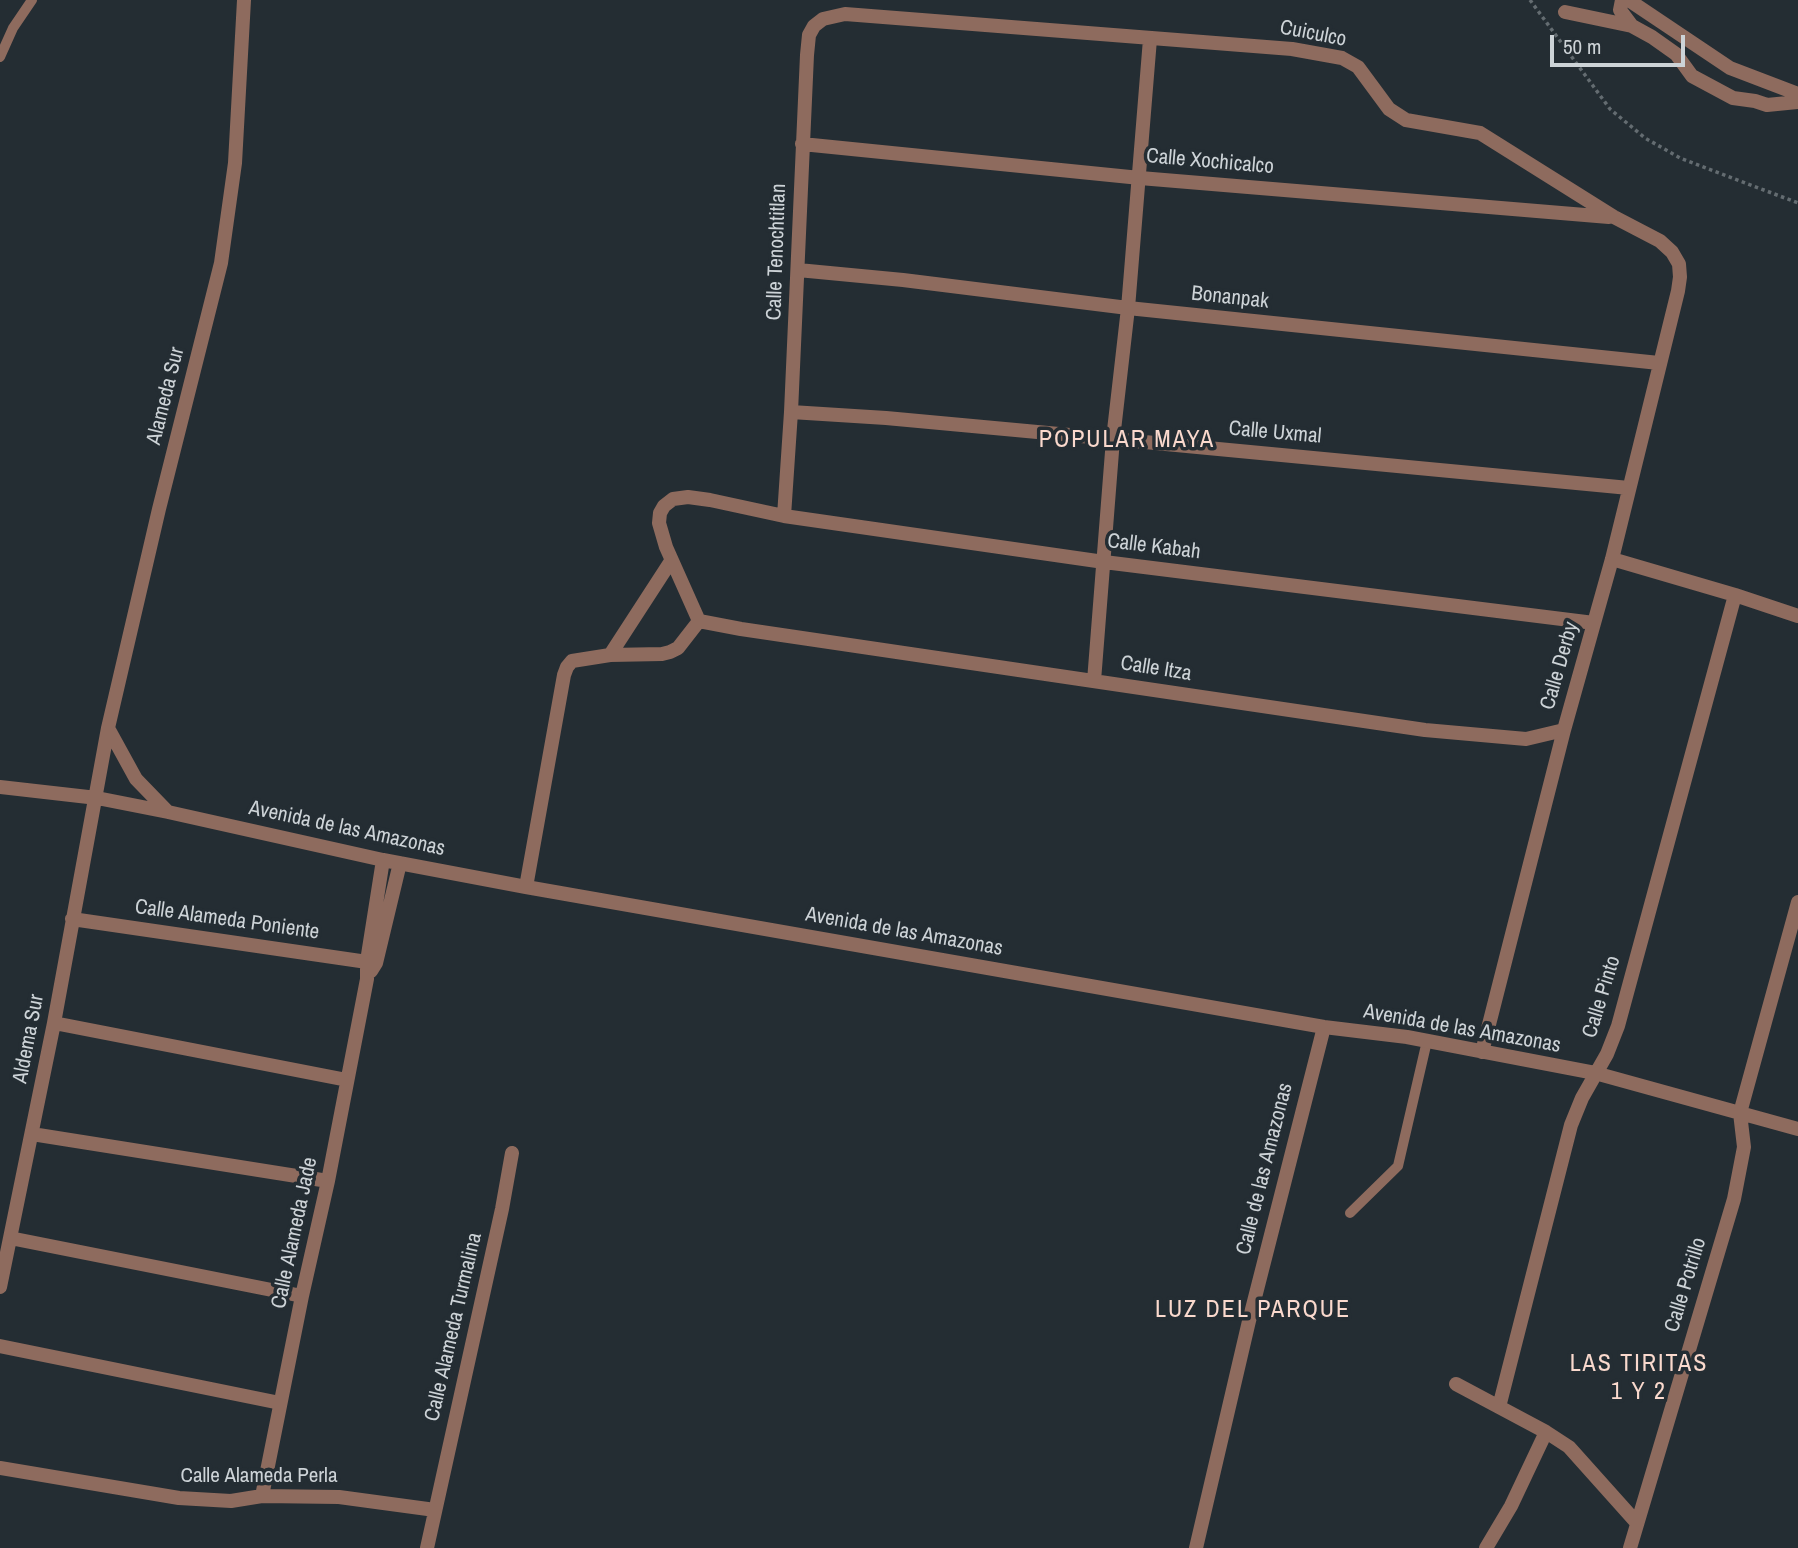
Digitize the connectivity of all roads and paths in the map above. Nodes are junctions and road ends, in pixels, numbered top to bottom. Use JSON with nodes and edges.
{"nodes":[{"id":1,"x":32,"y":0,"type":"edge"},
{"id":2,"x":244,"y":0,"type":"edge"},
{"id":3,"x":1530,"y":0,"type":"edge"},
{"id":4,"x":1622,"y":0,"type":"edge"},
{"id":5,"x":1631,"y":0,"type":"edge"},
{"id":6,"x":1565,"y":12,"type":"dead end"},
{"id":7,"x":845,"y":14,"type":"joint"},
{"id":8,"x":1632,"y":26,"type":"junction"},
{"id":9,"x":1150,"y":39,"type":"junction"},
{"id":10,"x":0,"y":57,"type":"edge"},
{"id":11,"x":1798,"y":94,"type":"edge"},
{"id":12,"x":1798,"y":102,"type":"edge"},
{"id":13,"x":802,"y":144,"type":"junction"},
{"id":14,"x":1140,"y":178,"type":"junction"},
{"id":15,"x":1798,"y":203,"type":"edge"},
{"id":16,"x":1614,"y":217,"type":"junction"},
{"id":17,"x":798,"y":270,"type":"junction"},
{"id":18,"x":1678,"y":291,"type":"joint"},
{"id":19,"x":1129,"y":308,"type":"junction"},
{"id":20,"x":1659,"y":363,"type":"junction"},
{"id":21,"x":791,"y":412,"type":"junction"},
{"id":22,"x":1113,"y":439,"type":"junction"},
{"id":23,"x":1629,"y":488,"type":"junction"},
{"id":24,"x":783,"y":516,"type":"junction"},
{"id":25,"x":1612,"y":559,"type":"junction"},
{"id":26,"x":671,"y":561,"type":"junction"},
{"id":27,"x":1104,"y":562,"type":"junction"},
{"id":28,"x":1735,"y":595,"type":"junction"},
{"id":29,"x":1798,"y":616,"type":"edge"},
{"id":30,"x":699,"y":621,"type":"junction"},
{"id":31,"x":1594,"y":623,"type":"junction"},
{"id":32,"x":610,"y":655,"type":"junction"},
{"id":33,"x":1094,"y":681,"type":"junction"},
{"id":34,"x":108,"y":728,"type":"junction"},
{"id":35,"x":1564,"y":730,"type":"junction"},
{"id":36,"x":0,"y":787,"type":"edge"},
{"id":37,"x":97,"y":798,"type":"junction"},
{"id":38,"x":167,"y":812,"type":"junction"},
{"id":39,"x":383,"y":860,"type":"junction"},
{"id":40,"x":400,"y":863,"type":"junction"},
{"id":41,"x":526,"y":887,"type":"junction"},
{"id":42,"x":1798,"y":902,"type":"edge"},
{"id":43,"x":72,"y":919,"type":"junction"},
{"id":44,"x":371,"y":962,"type":"junction"},
{"id":45,"x":54,"y":1023,"type":"junction"},
{"id":46,"x":1324,"y":1027,"type":"junction"},
{"id":47,"x":1427,"y":1041,"type":"junction"},
{"id":48,"x":1482,"y":1052,"type":"junction"},
{"id":49,"x":1595,"y":1073,"type":"junction"},
{"id":50,"x":347,"y":1080,"type":"junction"},
{"id":51,"x":1740,"y":1113,"type":"junction"},
{"id":52,"x":1798,"y":1129,"type":"edge"},
{"id":53,"x":32,"y":1134,"type":"junction"},
{"id":54,"x":512,"y":1153,"type":"dead end"},
{"id":55,"x":328,"y":1181,"type":"junction"},
{"id":56,"x":1350,"y":1213,"type":"dead end"},
{"id":57,"x":10,"y":1238,"type":"junction"},
{"id":58,"x":0,"y":1287,"type":"edge"},
{"id":59,"x":302,"y":1296,"type":"junction"},
{"id":60,"x":0,"y":1346,"type":"edge"},
{"id":61,"x":1456,"y":1384,"type":"dead end"},
{"id":62,"x":280,"y":1403,"type":"junction"},
{"id":63,"x":1499,"y":1407,"type":"junction"},
{"id":64,"x":1546,"y":1432,"type":"junction"},
{"id":65,"x":0,"y":1468,"type":"edge"},
{"id":66,"x":262,"y":1496,"type":"junction"},
{"id":67,"x":435,"y":1510,"type":"junction"},
{"id":68,"x":1637,"y":1523,"type":"junction"},
{"id":69,"x":427,"y":1548,"type":"edge"},
{"id":70,"x":1196,"y":1548,"type":"edge"},
{"id":71,"x":1486,"y":1548,"type":"edge"},
{"id":72,"x":1630,"y":1548,"type":"edge"}],
"edges":[{"from":1,"to":10,"type":"lane"},
{"from":2,"to":34,"type":"street","name":"Alameda Sur"},
{"from":3,"to":15,"type":"path"},
{"from":4,"to":8,"type":"street"},
{"from":5,"to":11,"type":"street"},
{"from":6,"to":8,"type":"street"},
{"from":7,"to":9,"type":"street","name":"Cuiculco"},
{"from":7,"to":13,"type":"street","name":"Calle Tenochtitlan"},
{"from":8,"to":12,"type":"street"},
{"from":9,"to":14,"type":"street"},
{"from":9,"to":16,"type":"street","name":"Cuiculco"},
{"from":13,"to":14,"type":"street","name":"Calle Xochicalco"},
{"from":13,"to":17,"type":"street","name":"Calle Tenochtitlan"},
{"from":14,"to":16,"type":"street","name":"Calle Xochicalco"},
{"from":14,"to":19,"type":"street"},
{"from":16,"to":18,"type":"street","name":"Cuiculco"},
{"from":17,"to":19,"type":"street","name":"Bonanpak"},
{"from":17,"to":21,"type":"street","name":"Calle Tenochtitlan"},
{"from":18,"to":20,"type":"street","name":"Calle Derby"},
{"from":19,"to":20,"type":"street","name":"Bonanpak"},
{"from":19,"to":22,"type":"street"},
{"from":20,"to":23,"type":"street","name":"Calle Derby"},
{"from":21,"to":22,"type":"street","name":"Calle Uxmal"},
{"from":21,"to":24,"type":"street","name":"Calle Tenochtitlan"},
{"from":22,"to":23,"type":"street","name":"Calle Uxmal"},
{"from":22,"to":27,"type":"street"},
{"from":23,"to":25,"type":"street","name":"Calle Derby"},
{"from":24,"to":26,"type":"street","name":"Calle Kabah"},
{"from":24,"to":27,"type":"street","name":"Calle Kabah"},
{"from":25,"to":28,"type":"street"},
{"from":25,"to":31,"type":"street","name":"Calle Derby"},
{"from":26,"to":30,"type":"street","name":"Calle Kabah"},
{"from":26,"to":32,"type":"street"},
{"from":27,"to":31,"type":"street","name":"Calle Kabah"},
{"from":27,"to":33,"type":"street"},
{"from":28,"to":29,"type":"street"},
{"from":28,"to":49,"type":"street","name":"Calle Pinto"},
{"from":30,"to":32,"type":"street"},
{"from":30,"to":33,"type":"street","name":"Calle Itza"},
{"from":31,"to":35,"type":"street","name":"Calle Derby"},
{"from":32,"to":41,"type":"street"},
{"from":33,"to":35,"type":"street","name":"Calle Itza"},
{"from":34,"to":37,"type":"street","name":"Alameda Sur"},
{"from":34,"to":38,"type":"street"},
{"from":35,"to":48,"type":"street","name":"Calle Derby"},
{"from":36,"to":37,"type":"street","name":"Avenida de las Amazonas"},
{"from":37,"to":38,"type":"street","name":"Avenida de las Amazonas"},
{"from":37,"to":43,"type":"street","name":"Aldema Sur"},
{"from":38,"to":39,"type":"street","name":"Avenida de las Amazonas"},
{"from":39,"to":40,"type":"street","name":"Avenida de las Amazonas"},
{"from":39,"to":44,"type":"street","name":"Calle Alameda Jade"},
{"from":40,"to":41,"type":"street","name":"Avenida de las Amazonas"},
{"from":40,"to":44,"type":"street","name":"Calle Alameda Jade"},
{"from":41,"to":46,"type":"street","name":"Avenida de las Amazonas"},
{"from":42,"to":51,"type":"street"},
{"from":43,"to":44,"type":"street","name":"Calle Alameda Poniente"},
{"from":43,"to":45,"type":"street","name":"Aldema Sur"},
{"from":44,"to":50,"type":"street","name":"Calle Alameda Jade"},
{"from":45,"to":50,"type":"street"},
{"from":45,"to":53,"type":"street","name":"Aldema Sur"},
{"from":46,"to":47,"type":"street","name":"Avenida de las Amazonas"},
{"from":46,"to":70,"type":"street","name":"Calle de las Amazonas"},
{"from":47,"to":48,"type":"street","name":"Avenida de las Amazonas"},
{"from":47,"to":56,"type":"lane"},
{"from":48,"to":49,"type":"street","name":"Avenida de las Amazonas"},
{"from":49,"to":51,"type":"street","name":"Avenida de las Amazonas"},
{"from":49,"to":63,"type":"street","name":"Calle Pinto"},
{"from":50,"to":55,"type":"street","name":"Calle Alameda Jade"},
{"from":51,"to":52,"type":"street","name":"Avenida de las Amazonas"},
{"from":51,"to":68,"type":"street","name":"Calle Potrillo"},
{"from":53,"to":55,"type":"street"},
{"from":53,"to":57,"type":"street","name":"Aldema Sur"},
{"from":54,"to":67,"type":"street","name":"Calle Alameda Turmalina"},
{"from":55,"to":59,"type":"street","name":"Calle Alameda Jade"},
{"from":57,"to":58,"type":"street","name":"Aldema Sur"},
{"from":57,"to":59,"type":"street"},
{"from":59,"to":62,"type":"street","name":"Calle Alameda Jade"},
{"from":60,"to":62,"type":"street"},
{"from":61,"to":63,"type":"street"},
{"from":62,"to":66,"type":"street","name":"Calle Alameda Jade"},
{"from":63,"to":64,"type":"street"},
{"from":64,"to":68,"type":"street"},
{"from":64,"to":71,"type":"street"},
{"from":65,"to":66,"type":"street","name":"Calle Alameda Perla"},
{"from":66,"to":67,"type":"street","name":"Calle Alameda Perla"},
{"from":67,"to":69,"type":"street","name":"Calle Alameda Turmalina"},
{"from":68,"to":72,"type":"street","name":"Calle Potrillo"}]}
